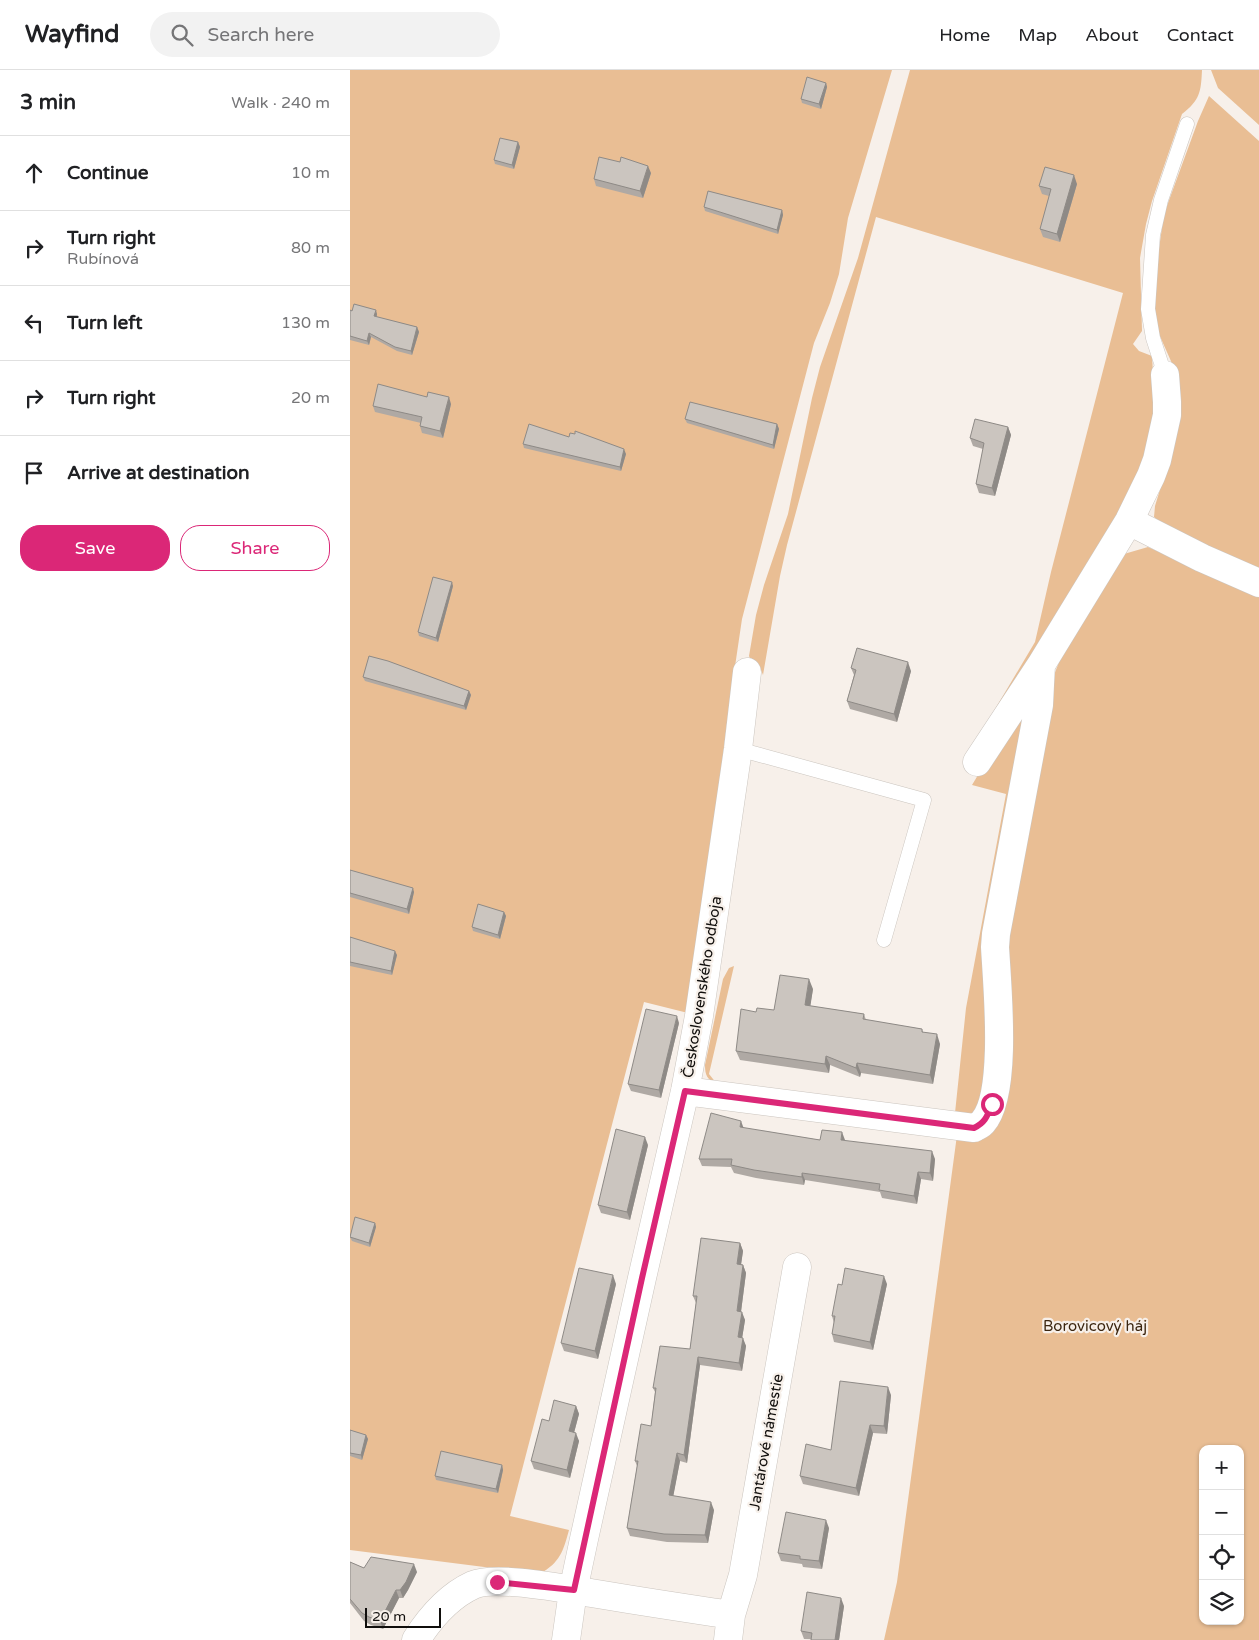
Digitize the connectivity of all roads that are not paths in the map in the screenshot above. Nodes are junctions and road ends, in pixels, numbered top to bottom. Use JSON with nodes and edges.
{"nodes":[{"id":1,"x":1188,"y":124,"type":"dead end"},
{"id":2,"x":1165,"y":375,"type":"joint"},
{"id":3,"x":1129,"y":522,"type":"junction"},
{"id":4,"x":1259,"y":583,"type":"edge"},
{"id":5,"x":1041,"y":664,"type":"junction"},
{"id":6,"x":748,"y":672,"type":"dead end"},
{"id":7,"x":738,"y":749,"type":"junction"},
{"id":8,"x":977,"y":762,"type":"dead end"},
{"id":9,"x":884,"y":940,"type":"dead end"},
{"id":10,"x":685,"y":1091,"type":"junction"},
{"id":11,"x":797,"y":1267,"type":"dead end"},
{"id":12,"x":574,"y":1590,"type":"junction"},
{"id":13,"x":730,"y":1628,"type":"edge"},
{"id":14,"x":416,"y":1640,"type":"edge"},
{"id":15,"x":566,"y":1640,"type":"edge"}],
"edges":[{"from":1,"to":2,"type":"lane"},
{"from":2,"to":3,"type":"street"},
{"from":3,"to":4,"type":"street"},
{"from":3,"to":5,"type":"street"},
{"from":5,"to":8,"type":"street"},
{"from":5,"to":10,"type":"street"},
{"from":6,"to":7,"type":"street","name":"Československého odboja"},
{"from":7,"to":9,"type":"lane"},
{"from":7,"to":10,"type":"street","name":"Československého odboja"},
{"from":10,"to":12,"type":"street","name":"Československého odboja"},
{"from":11,"to":13,"type":"street","name":"Jantárové námestie"},
{"from":12,"to":13,"type":"street","name":"Jantárové námestie"},
{"from":12,"to":14,"type":"street"},
{"from":12,"to":15,"type":"street"}]}
